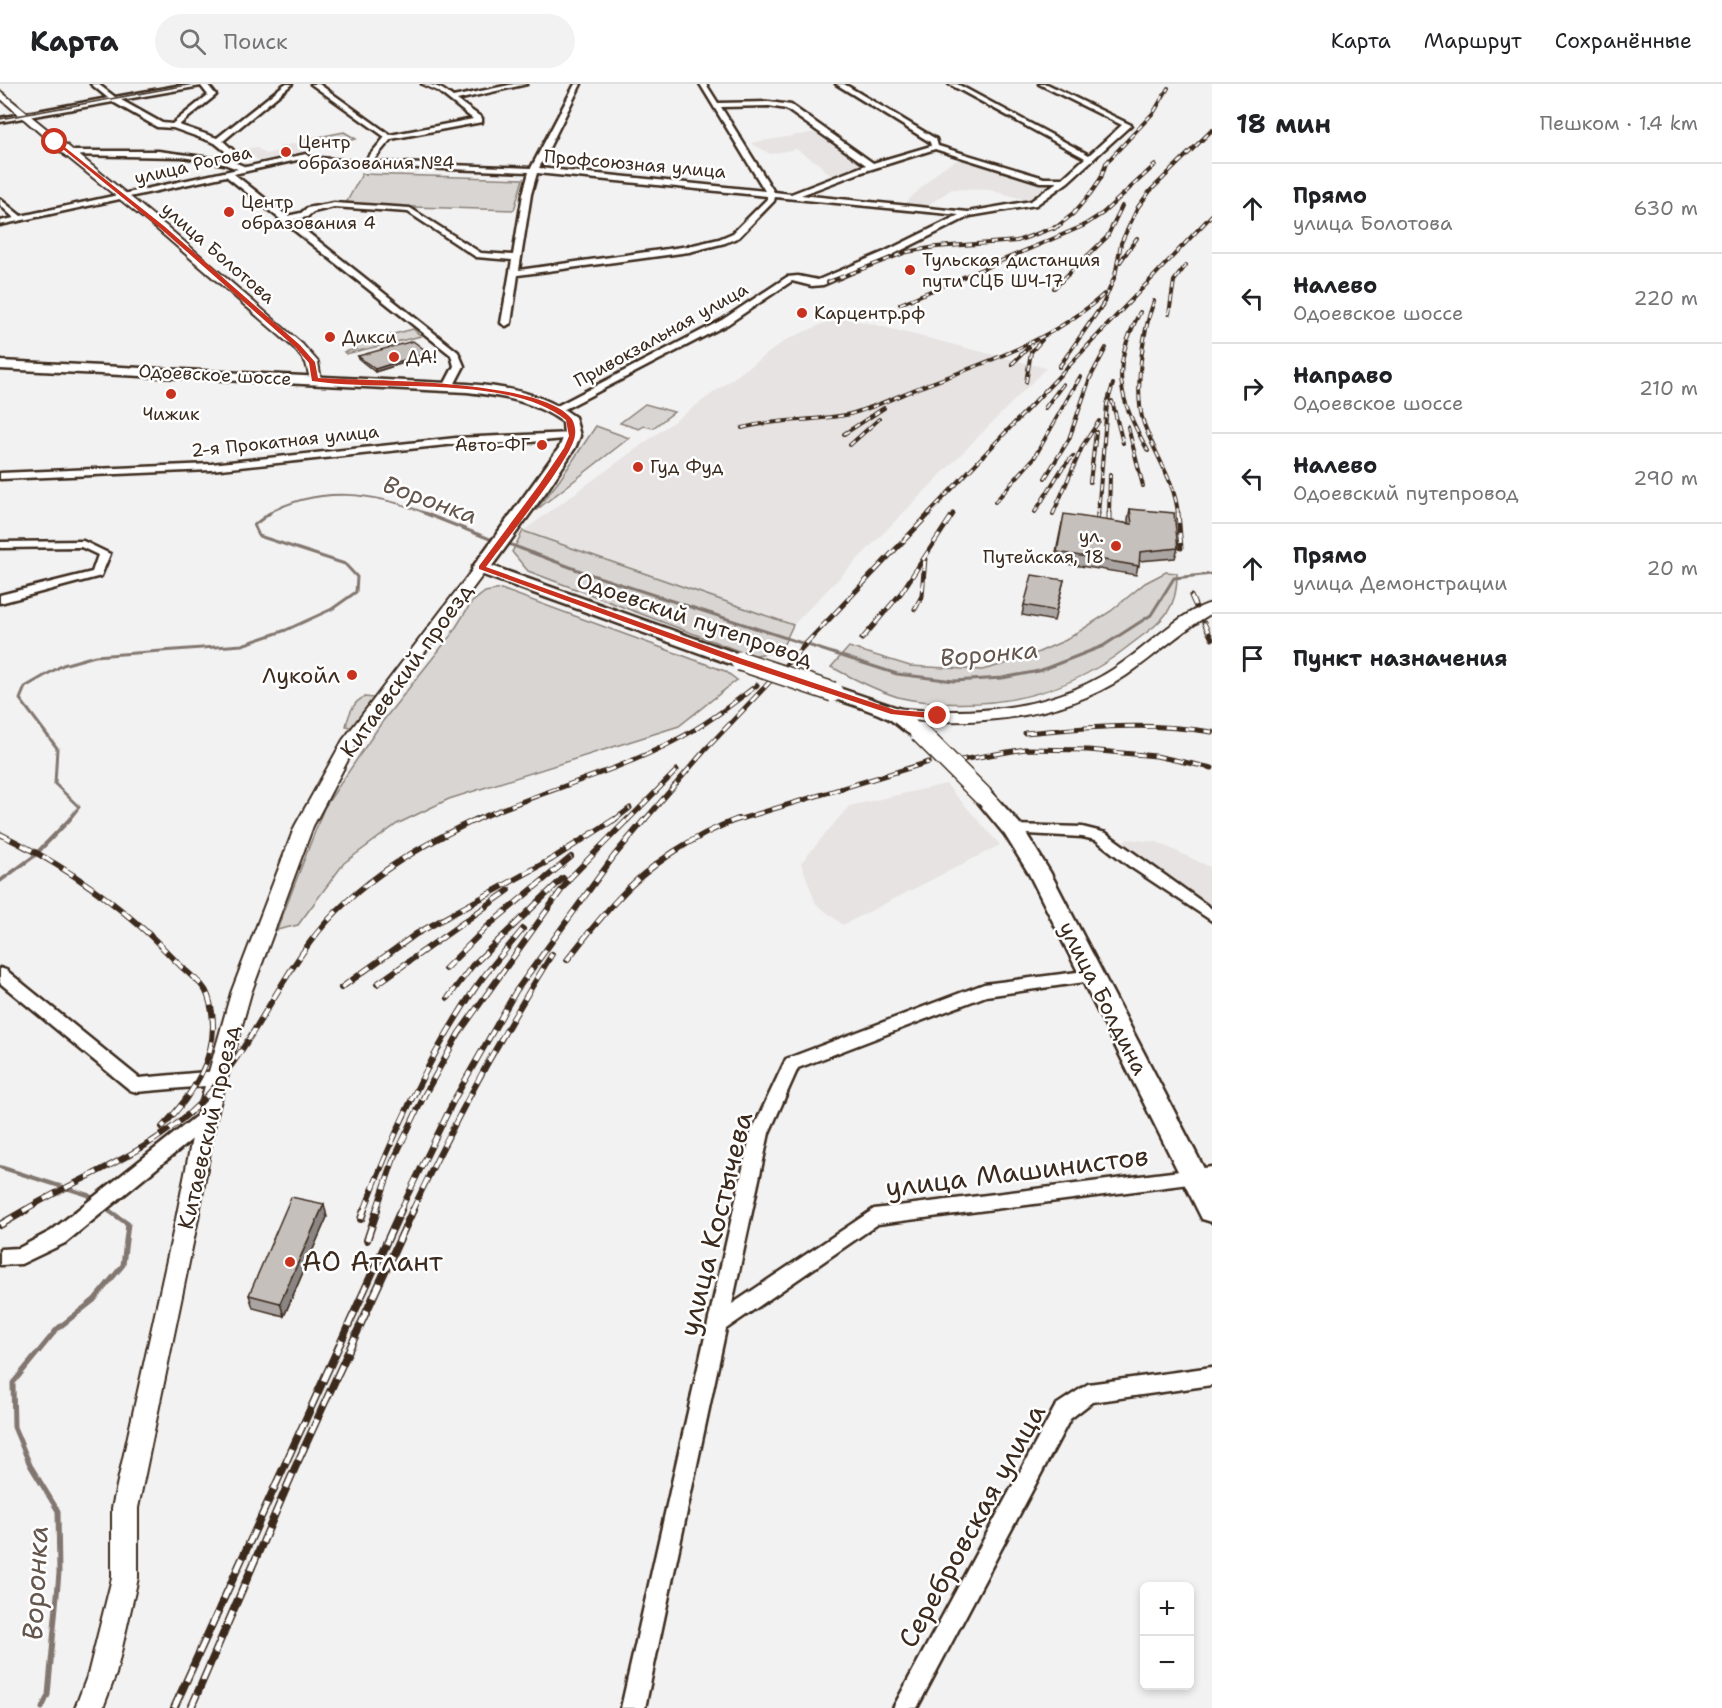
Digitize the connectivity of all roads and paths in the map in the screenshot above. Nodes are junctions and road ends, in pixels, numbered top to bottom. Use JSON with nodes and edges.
{"nodes":[{"id":1,"x":94,"y":84,"type":"edge"},
{"id":2,"x":173,"y":84,"type":"edge"},
{"id":3,"x":201,"y":84,"type":"edge"},
{"id":4,"x":289,"y":84,"type":"edge"},
{"id":5,"x":315,"y":84,"type":"edge"},
{"id":6,"x":425,"y":84,"type":"edge"},
{"id":7,"x":524,"y":84,"type":"edge"},
{"id":8,"x":578,"y":84,"type":"edge"},
{"id":9,"x":703,"y":84,"type":"edge"},
{"id":10,"x":839,"y":84,"type":"edge"},
{"id":11,"x":952,"y":84,"type":"edge"},
{"id":12,"x":1042,"y":84,"type":"edge"},
{"id":13,"x":0,"y":94,"type":"edge"},
{"id":14,"x":111,"y":97,"type":"junction"},
{"id":15,"x":452,"y":99,"type":"junction"},
{"id":16,"x":716,"y":105,"type":"junction"},
{"id":17,"x":22,"y":114,"type":"junction"},
{"id":18,"x":0,"y":115,"type":"edge"},
{"id":19,"x":0,"y":120,"type":"edge"},
{"id":20,"x":174,"y":126,"type":"junction"},
{"id":21,"x":389,"y":137,"type":"junction"},
{"id":22,"x":218,"y":141,"type":"junction"},
{"id":23,"x":935,"y":147,"type":"junction"},
{"id":24,"x":323,"y":152,"type":"dead end"},
{"id":25,"x":68,"y":153,"type":"junction"},
{"id":26,"x":1088,"y":157,"type":"junction"},
{"id":27,"x":298,"y":158,"type":"junction"},
{"id":28,"x":230,"y":162,"type":"junction"},
{"id":29,"x":366,"y":164,"type":"junction"},
{"id":30,"x":872,"y":166,"type":"junction"},
{"id":31,"x":243,"y":168,"type":"junction"},
{"id":32,"x":534,"y":170,"type":"junction"},
{"id":33,"x":229,"y":174,"type":"junction"},
{"id":34,"x":1065,"y":180,"type":"junction"},
{"id":35,"x":770,"y":192,"type":"junction"},
{"id":36,"x":792,"y":195,"type":"junction"},
{"id":37,"x":122,"y":197,"type":"junction"},
{"id":38,"x":0,"y":201,"type":"edge"},
{"id":39,"x":968,"y":214,"type":"junction"},
{"id":40,"x":20,"y":219,"type":"junction"},
{"id":41,"x":287,"y":219,"type":"junction"},
{"id":42,"x":0,"y":223,"type":"edge"},
{"id":43,"x":516,"y":258,"type":"junction"},
{"id":44,"x":514,"y":273,"type":"junction"},
{"id":45,"x":506,"y":322,"type":"dead end"},
{"id":46,"x":1,"y":367,"type":"edge"},
{"id":47,"x":315,"y":380,"type":"junction"},
{"id":48,"x":448,"y":387,"type":"junction"},
{"id":49,"x":557,"y":410,"type":"junction"},
{"id":50,"x":572,"y":436,"type":"junction"},
{"id":51,"x":0,"y":476,"type":"edge"},
{"id":52,"x":0,"y":545,"type":"edge"},
{"id":53,"x":487,"y":560,"type":"junction"},
{"id":54,"x":0,"y":599,"type":"edge"},
{"id":55,"x":1212,"y":607,"type":"edge"},
{"id":56,"x":894,"y":713,"type":"junction"},
{"id":57,"x":919,"y":732,"type":"joint"},
{"id":58,"x":1012,"y":830,"type":"junction"},
{"id":59,"x":1212,"y":916,"type":"edge"},
{"id":60,"x":0,"y":974,"type":"edge"},
{"id":61,"x":1093,"y":976,"type":"junction"},
{"id":62,"x":217,"y":1078,"type":"junction"},
{"id":63,"x":206,"y":1118,"type":"junction"},
{"id":64,"x":1203,"y":1175,"type":"edge"},
{"id":65,"x":1212,"y":1211,"type":"edge"},
{"id":66,"x":0,"y":1257,"type":"edge"},
{"id":67,"x":718,"y":1324,"type":"junction"},
{"id":68,"x":1212,"y":1376,"type":"edge"},
{"id":69,"x":89,"y":1708,"type":"edge"},
{"id":70,"x":633,"y":1708,"type":"edge"},
{"id":71,"x":905,"y":1708,"type":"edge"}],
"edges":[{"from":1,"to":14,"type":"street"},
{"from":2,"to":14,"type":"street"},
{"from":3,"to":14,"type":"street"},
{"from":3,"to":20,"type":"street"},
{"from":4,"to":22,"type":"street"},
{"from":5,"to":21,"type":"street"},
{"from":6,"to":15,"type":"street"},
{"from":7,"to":15,"type":"street"},
{"from":8,"to":32,"type":"street"},
{"from":9,"to":16,"type":"street"},
{"from":10,"to":23,"type":"street"},
{"from":11,"to":26,"type":"street"},
{"from":12,"to":26,"type":"street","name":"Привокзальная улица"},
{"from":13,"to":17,"type":"street","name":"улица Болотова"},
{"from":14,"to":17,"type":"street"},
{"from":14,"to":20,"type":"street"},
{"from":15,"to":21,"type":"street"},
{"from":16,"to":30,"type":"street"},
{"from":16,"to":35,"type":"street"},
{"from":17,"to":18,"type":"street"},
{"from":17,"to":19,"type":"street"},
{"from":17,"to":25,"type":"street","name":"улица Болотова"},
{"from":20,"to":22,"type":"street"},
{"from":21,"to":29,"type":"street"},
{"from":22,"to":28,"type":"street"},
{"from":23,"to":30,"type":"street"},
{"from":23,"to":34,"type":"street"},
{"from":24,"to":27,"type":"street","name":"улица Рогова"},
{"from":25,"to":28,"type":"street"},
{"from":25,"to":37,"type":"street","name":"улица Болотова"},
{"from":26,"to":34,"type":"street","name":"Привокзальная улица"},
{"from":27,"to":29,"type":"street","name":"Профсоюзная улица"},
{"from":27,"to":31,"type":"street","name":"улица Рогова"},
{"from":28,"to":31,"type":"street"},
{"from":29,"to":32,"type":"street","name":"Профсоюзная улица"},
{"from":30,"to":36,"type":"street"},
{"from":31,"to":33,"type":"street","name":"улица Рогова"},
{"from":32,"to":35,"type":"street","name":"Профсоюзная улица"},
{"from":32,"to":43,"type":"street"},
{"from":33,"to":37,"type":"street","name":"улица Рогова"},
{"from":33,"to":41,"type":"street"},
{"from":34,"to":39,"type":"street","name":"Привокзальная улица"},
{"from":35,"to":36,"type":"street","name":"Профсоюзная улица"},
{"from":35,"to":44,"type":"street"},
{"from":36,"to":39,"type":"street","name":"Профсоюзная улица"},
{"from":37,"to":40,"type":"street","name":"улица Рогова"},
{"from":37,"to":47,"type":"street","name":"улица Болотова"},
{"from":38,"to":40,"type":"street"},
{"from":39,"to":49,"type":"street","name":"Привокзальная улица"},
{"from":40,"to":42,"type":"street","name":"улица Рогова"},
{"from":41,"to":43,"type":"street"},
{"from":41,"to":48,"type":"street"},
{"from":43,"to":44,"type":"street"},
{"from":44,"to":45,"type":"street"},
{"from":46,"to":47,"type":"main road","name":"Одоевское шоссе"},
{"from":47,"to":48,"type":"main road","name":"Одоевское шоссе"},
{"from":48,"to":49,"type":"main road","name":"Одоевское шоссе"},
{"from":49,"to":50,"type":"main road"},
{"from":50,"to":51,"type":"street","name":"2-я Прокатная улица"},
{"from":50,"to":53,"type":"main road"},
{"from":52,"to":54,"type":"street"},
{"from":53,"to":56,"type":"main road","name":"Одоевский путепровод","bridge":true},
{"from":53,"to":62,"type":"street","name":"Китаевский проезд"},
{"from":55,"to":56,"type":"street"},
{"from":56,"to":57,"type":"main road","name":"Одоевский путепровод"},
{"from":57,"to":58,"type":"main road","name":"улица Болдина","bridge":true},
{"from":58,"to":59,"type":"street"},
{"from":58,"to":61,"type":"main road","name":"улица Болдина"},
{"from":60,"to":62,"type":"street"},
{"from":61,"to":64,"type":"main road","name":"улица Болдина"},
{"from":61,"to":67,"type":"street","name":"улица Костычева"},
{"from":62,"to":63,"type":"street","name":"Китаевский проезд"},
{"from":63,"to":66,"type":"street"},
{"from":63,"to":69,"type":"street","name":"Китаевский проезд"},
{"from":64,"to":65,"type":"main road","name":"улица Болдина"},
{"from":64,"to":67,"type":"street","name":"улица Машинистов"},
{"from":67,"to":70,"type":"street","name":"улица Костычева"},
{"from":68,"to":71,"type":"street","name":"Серебровская улица"}]}
